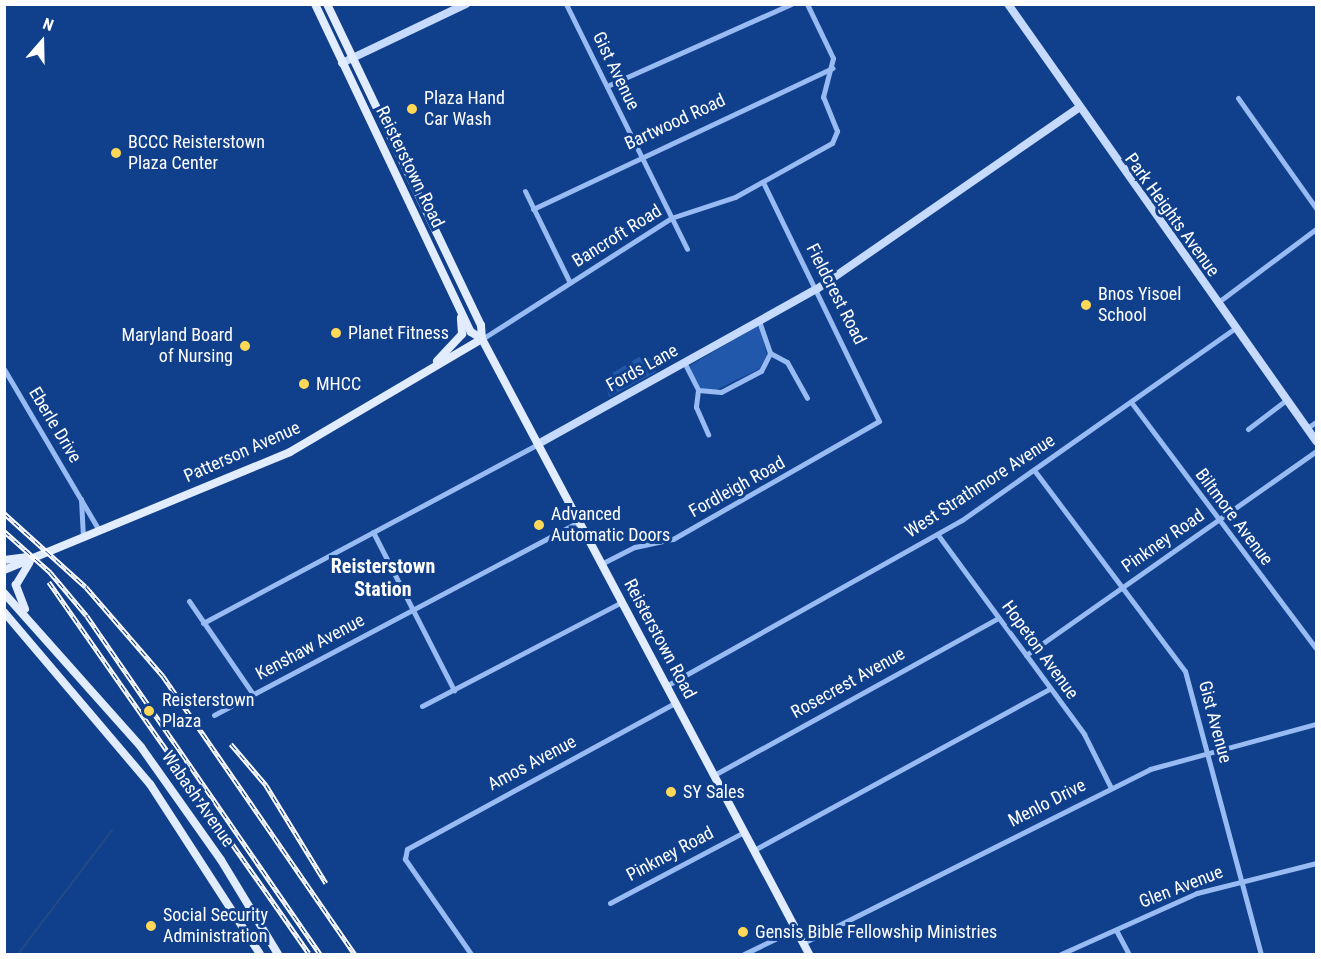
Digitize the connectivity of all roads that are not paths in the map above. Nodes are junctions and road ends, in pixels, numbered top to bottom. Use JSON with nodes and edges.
{"nodes":[{"id":1,"x":315,"y":4,"type":"edge"},
{"id":2,"x":327,"y":4,"type":"edge"},
{"id":3,"x":466,"y":4,"type":"edge"},
{"id":4,"x":566,"y":4,"type":"edge"},
{"id":5,"x":791,"y":4,"type":"edge"},
{"id":6,"x":807,"y":4,"type":"edge"},
{"id":7,"x":1008,"y":4,"type":"edge"},
{"id":8,"x":351,"y":59,"type":"junction"},
{"id":9,"x":342,"y":63,"type":"junction"},
{"id":10,"x":832,"y":68,"type":"junction"},
{"id":11,"x":607,"y":86,"type":"junction"},
{"id":12,"x":1238,"y":98,"type":"dead end"},
{"id":13,"x":1077,"y":109,"type":"junction"},
{"id":14,"x":386,"y":154,"type":"junction"},
{"id":15,"x":640,"y":154,"type":"junction"},
{"id":16,"x":411,"y":182,"type":"junction"},
{"id":17,"x":763,"y":182,"type":"junction"},
{"id":18,"x":525,"y":191,"type":"dead end"},
{"id":19,"x":533,"y":208,"type":"junction"},
{"id":20,"x":1317,"y":208,"type":"edge"},
{"id":21,"x":671,"y":218,"type":"junction"},
{"id":22,"x":1317,"y":229,"type":"edge"},
{"id":23,"x":687,"y":249,"type":"dead end"},
{"id":24,"x":441,"y":266,"type":"junction"},
{"id":25,"x":570,"y":284,"type":"junction"},
{"id":26,"x":817,"y":289,"type":"junction"},
{"id":27,"x":1217,"y":303,"type":"junction"},
{"id":28,"x":759,"y":321,"type":"junction"},
{"id":29,"x":1235,"y":328,"type":"junction"},
{"id":30,"x":482,"y":339,"type":"junction"},
{"id":31,"x":770,"y":353,"type":"junction"},
{"id":32,"x":684,"y":362,"type":"junction"},
{"id":33,"x":430,"y":368,"type":"junction"},
{"id":34,"x":4,"y":369,"type":"edge"},
{"id":35,"x":699,"y":390,"type":"junction"},
{"id":36,"x":807,"y":398,"type":"dead end"},
{"id":37,"x":1286,"y":400,"type":"junction"},
{"id":38,"x":1131,"y":402,"type":"junction"},
{"id":39,"x":879,"y":421,"type":"joint"},
{"id":40,"x":1317,"y":422,"type":"edge"},
{"id":41,"x":1307,"y":428,"type":"junction"},
{"id":42,"x":1248,"y":429,"type":"dead end"},
{"id":43,"x":708,"y":434,"type":"dead end"},
{"id":44,"x":1317,"y":441,"type":"edge"},
{"id":45,"x":538,"y":444,"type":"junction"},
{"id":46,"x":1317,"y":451,"type":"edge"},
{"id":47,"x":1034,"y":470,"type":"junction"},
{"id":48,"x":81,"y":497,"type":"junction"},
{"id":49,"x":579,"y":522,"type":"junction"},
{"id":50,"x":1217,"y":522,"type":"junction"},
{"id":51,"x":99,"y":530,"type":"junction"},
{"id":52,"x":373,"y":532,"type":"junction"},
{"id":53,"x":938,"y":535,"type":"junction"},
{"id":54,"x":83,"y":537,"type":"junction"},
{"id":55,"x":43,"y":554,"type":"junction"},
{"id":56,"x":4,"y":560,"type":"edge"},
{"id":57,"x":602,"y":564,"type":"junction"},
{"id":58,"x":4,"y":570,"type":"edge"},
{"id":59,"x":1121,"y":589,"type":"junction"},
{"id":60,"x":4,"y":593,"type":"edge"},
{"id":61,"x":189,"y":602,"type":"dead end"},
{"id":62,"x":621,"y":602,"type":"junction"},
{"id":63,"x":412,"y":609,"type":"junction"},
{"id":64,"x":4,"y":612,"type":"edge"},
{"id":65,"x":4,"y":617,"type":"edge"},
{"id":66,"x":998,"y":618,"type":"junction"},
{"id":67,"x":203,"y":623,"type":"junction"},
{"id":68,"x":38,"y":630,"type":"junction"},
{"id":69,"x":30,"y":639,"type":"junction"},
{"id":70,"x":1317,"y":648,"type":"edge"},
{"id":71,"x":1026,"y":655,"type":"junction"},
{"id":72,"x":666,"y":686,"type":"junction"},
{"id":73,"x":1049,"y":688,"type":"junction"},
{"id":74,"x":454,"y":690,"type":"junction"},
{"id":75,"x":253,"y":694,"type":"junction"},
{"id":76,"x":675,"y":703,"type":"junction"},
{"id":77,"x":422,"y":706,"type":"dead end"},
{"id":78,"x":214,"y":715,"type":"dead end"},
{"id":79,"x":1317,"y":724,"type":"edge"},
{"id":80,"x":1207,"y":753,"type":"junction"},
{"id":81,"x":714,"y":775,"type":"junction"},
{"id":82,"x":1111,"y":788,"type":"junction"},
{"id":83,"x":744,"y":832,"type":"junction"},
{"id":84,"x":754,"y":850,"type":"junction"},
{"id":85,"x":1317,"y":862,"type":"edge"},
{"id":86,"x":1242,"y":880,"type":"junction"},
{"id":87,"x":610,"y":903,"type":"dead end"},
{"id":88,"x":796,"y":929,"type":"junction"},
{"id":89,"x":1116,"y":930,"type":"junction"},
{"id":90,"x":803,"y":943,"type":"junction"},
{"id":91,"x":260,"y":954,"type":"edge"},
{"id":92,"x":278,"y":954,"type":"edge"},
{"id":93,"x":471,"y":954,"type":"edge"},
{"id":94,"x":744,"y":954,"type":"edge"},
{"id":95,"x":809,"y":954,"type":"edge"},
{"id":96,"x":1061,"y":954,"type":"edge"},
{"id":97,"x":1129,"y":954,"type":"edge"},
{"id":98,"x":1261,"y":954,"type":"edge"}],
"edges":[{"from":1,"to":9,"type":"main road","name":"Reisterstown Road"},
{"from":2,"to":8,"type":"main road","name":"Reisterstown Road"},
{"from":3,"to":8,"type":"street"},
{"from":4,"to":11,"type":"street","name":"Gist Avenue"},
{"from":5,"to":11,"type":"street"},
{"from":6,"to":10,"type":"street"},
{"from":7,"to":13,"type":"street","name":"Park Heights Avenue"},
{"from":8,"to":9,"type":"street"},
{"from":8,"to":16,"type":"main road","name":"Reisterstown Road"},
{"from":9,"to":14,"type":"main road","name":"Reisterstown Road"},
{"from":10,"to":15,"type":"street","name":"Bartwood Road"},
{"from":10,"to":17,"type":"street","name":"Bancroft Road"},
{"from":11,"to":15,"type":"street","name":"Gist Avenue"},
{"from":12,"to":20,"type":"street"},
{"from":13,"to":26,"type":"street","name":"Fords Lane"},
{"from":13,"to":27,"type":"street","name":"Park Heights Avenue"},
{"from":14,"to":16,"type":"main road"},
{"from":14,"to":24,"type":"main road","name":"Reisterstown Road"},
{"from":15,"to":19,"type":"street","name":"Bartwood Road"},
{"from":15,"to":21,"type":"street","name":"Gist Avenue"},
{"from":16,"to":30,"type":"main road","name":"Reisterstown Road"},
{"from":17,"to":21,"type":"street","name":"Bancroft Road"},
{"from":17,"to":26,"type":"street","name":"Fieldcrest Road"},
{"from":18,"to":19,"type":"street"},
{"from":19,"to":25,"type":"street"},
{"from":21,"to":23,"type":"street","name":"Gist Avenue"},
{"from":21,"to":25,"type":"street","name":"Bancroft Road"},
{"from":22,"to":27,"type":"street"},
{"from":24,"to":30,"type":"main road","name":"Reisterstown Road"},
{"from":24,"to":33,"type":"main road"},
{"from":25,"to":30,"type":"street","name":"Bancroft Road"},
{"from":26,"to":28,"type":"street","name":"Fords Lane"},
{"from":26,"to":39,"type":"street","name":"Fieldcrest Road"},
{"from":27,"to":29,"type":"street","name":"Park Heights Avenue"},
{"from":28,"to":31,"type":"street"},
{"from":28,"to":32,"type":"street","name":"Fords Lane"},
{"from":29,"to":37,"type":"street","name":"Park Heights Avenue"},
{"from":29,"to":38,"type":"street","name":"West Strathmore Avenue"},
{"from":30,"to":33,"type":"main road","name":"Patterson Avenue"},
{"from":30,"to":45,"type":"main road","name":"Reisterstown Road"},
{"from":31,"to":35,"type":"street"},
{"from":31,"to":36,"type":"street"},
{"from":32,"to":35,"type":"street"},
{"from":32,"to":45,"type":"street","name":"Fords Lane"},
{"from":33,"to":51,"type":"main road","name":"Patterson Avenue"},
{"from":34,"to":48,"type":"street","name":"Eberle Drive"},
{"from":35,"to":43,"type":"street"},
{"from":37,"to":41,"type":"street","name":"Park Heights Avenue"},
{"from":37,"to":42,"type":"street"},
{"from":38,"to":47,"type":"street","name":"West Strathmore Avenue"},
{"from":38,"to":50,"type":"street","name":"Biltmore Avenue"},
{"from":39,"to":57,"type":"street","name":"Fordleigh Road"},
{"from":40,"to":41,"type":"street"},
{"from":41,"to":44,"type":"street","name":"Park Heights Avenue"},
{"from":45,"to":49,"type":"main road","name":"Reisterstown Road"},
{"from":45,"to":52,"type":"street","name":"Fords Lane"},
{"from":46,"to":50,"type":"street","name":"Pinkney Road"},
{"from":47,"to":53,"type":"street","name":"West Strathmore Avenue"},
{"from":47,"to":59,"type":"street","name":"Gist Avenue"},
{"from":48,"to":51,"type":"street","name":"Eberle Drive"},
{"from":48,"to":54,"type":"street","name":"Eberle Drive"},
{"from":49,"to":57,"type":"main road","name":"Reisterstown Road"},
{"from":49,"to":63,"type":"street","name":"Kenshaw Avenue"},
{"from":50,"to":59,"type":"street","name":"Pinkney Road"},
{"from":50,"to":70,"type":"street","name":"Biltmore Avenue"},
{"from":51,"to":54,"type":"main road","name":"Patterson Avenue"},
{"from":52,"to":63,"type":"street"},
{"from":52,"to":67,"type":"street","name":"Fords Lane"},
{"from":53,"to":66,"type":"street","name":"Hopeton Avenue"},
{"from":53,"to":72,"type":"street","name":"West Strathmore Avenue"},
{"from":54,"to":55,"type":"main road","name":"Patterson Avenue"},
{"from":55,"to":56,"type":"main road"},
{"from":55,"to":58,"type":"main road","name":"Patterson Avenue"},
{"from":55,"to":68,"type":"main road"},
{"from":57,"to":62,"type":"main road","name":"Reisterstown Road"},
{"from":59,"to":71,"type":"street","name":"Pinkney Road"},
{"from":59,"to":80,"type":"street","name":"Gist Avenue"},
{"from":60,"to":68,"type":"main road","name":"Wabash Avenue"},
{"from":61,"to":67,"type":"street"},
{"from":62,"to":72,"type":"main road","name":"Reisterstown Road"},
{"from":62,"to":74,"type":"street"},
{"from":63,"to":74,"type":"street"},
{"from":63,"to":75,"type":"street","name":"Kenshaw Avenue"},
{"from":64,"to":69,"type":"main road","name":"Wabash Avenue"},
{"from":65,"to":69,"type":"street"},
{"from":66,"to":71,"type":"street","name":"Hopeton Avenue"},
{"from":66,"to":81,"type":"street","name":"Rosecrest Avenue"},
{"from":67,"to":75,"type":"street"},
{"from":68,"to":92,"type":"main road","name":"Wabash Avenue"},
{"from":69,"to":91,"type":"main road","name":"Wabash Avenue"},
{"from":71,"to":73,"type":"street","name":"Hopeton Avenue"},
{"from":72,"to":76,"type":"main road","name":"Reisterstown Road"},
{"from":73,"to":82,"type":"street","name":"Hopeton Avenue"},
{"from":73,"to":84,"type":"street"},
{"from":74,"to":77,"type":"street"},
{"from":75,"to":78,"type":"street","name":"Kenshaw Avenue"},
{"from":76,"to":81,"type":"main road","name":"Reisterstown Road"},
{"from":76,"to":93,"type":"street","name":"Amos Avenue"},
{"from":79,"to":80,"type":"street","name":"Menlo Drive"},
{"from":80,"to":82,"type":"street","name":"Menlo Drive"},
{"from":80,"to":86,"type":"street","name":"Gist Avenue"},
{"from":81,"to":83,"type":"main road","name":"Reisterstown Road"},
{"from":82,"to":90,"type":"street","name":"Menlo Drive"},
{"from":83,"to":84,"type":"main road","name":"Reisterstown Road"},
{"from":83,"to":87,"type":"street","name":"Pinkney Road"},
{"from":84,"to":88,"type":"main road","name":"Reisterstown Road"},
{"from":85,"to":86,"type":"street","name":"Glen Avenue"},
{"from":86,"to":89,"type":"street","name":"Glen Avenue"},
{"from":86,"to":98,"type":"street","name":"Gist Avenue"},
{"from":88,"to":90,"type":"main road","name":"Reisterstown Road"},
{"from":88,"to":94,"type":"street"},
{"from":89,"to":96,"type":"street","name":"Glen Avenue"},
{"from":89,"to":97,"type":"street"},
{"from":90,"to":95,"type":"main road","name":"Reisterstown Road"}]}
